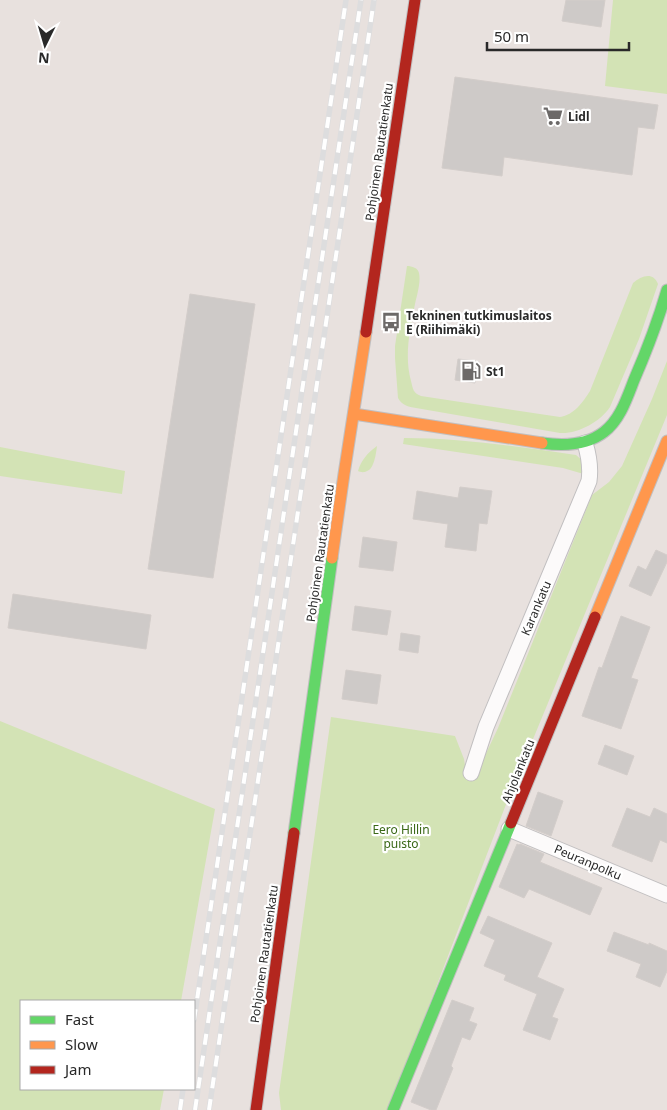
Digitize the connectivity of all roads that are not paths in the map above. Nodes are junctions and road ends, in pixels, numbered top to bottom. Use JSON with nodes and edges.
{"nodes":[{"id":1,"x":415,"y":0,"type":"edge"},
{"id":2,"x":667,"y":290,"type":"edge"},
{"id":3,"x":354,"y":414,"type":"junction"},
{"id":4,"x":667,"y":441,"type":"edge"},
{"id":5,"x":584,"y":443,"type":"junction"},
{"id":6,"x":471,"y":773,"type":"dead end"},
{"id":7,"x":509,"y":829,"type":"junction"},
{"id":8,"x":667,"y":895,"type":"edge"},
{"id":9,"x":256,"y":1110,"type":"edge"},
{"id":10,"x":393,"y":1110,"type":"edge"}],
"edges":[{"from":1,"to":3,"type":"street","name":"Pohjoinen Rautatienkatu"},
{"from":2,"to":5,"type":"street"},
{"from":3,"to":5,"type":"street"},
{"from":3,"to":9,"type":"street","name":"Pohjoinen Rautatienkatu"},
{"from":4,"to":7,"type":"street","name":"Ahjolankatu"},
{"from":5,"to":6,"type":"street","name":"Karankatu"},
{"from":7,"to":8,"type":"street","name":"Peuranpolku"},
{"from":7,"to":10,"type":"street","name":"Ahjolankatu"}]}
